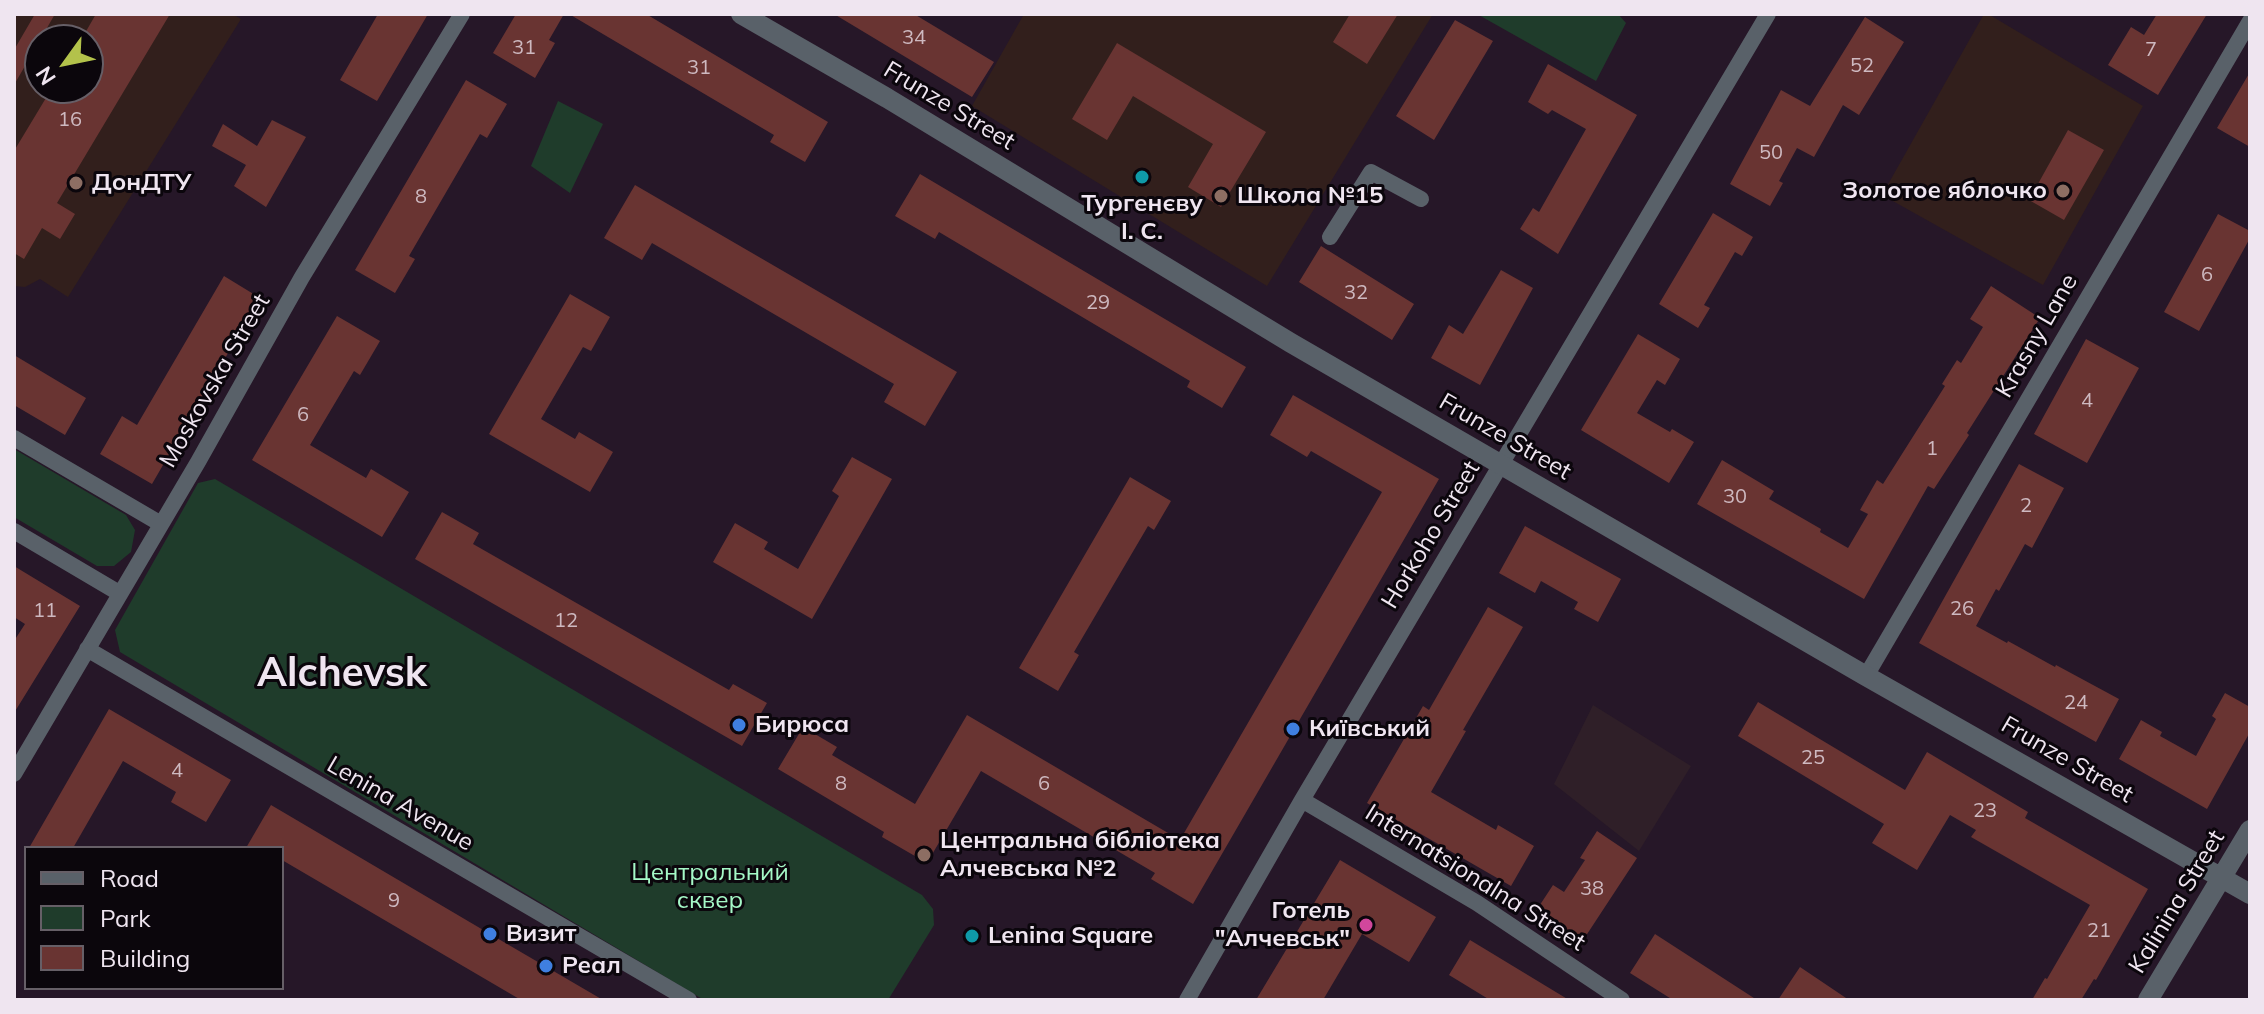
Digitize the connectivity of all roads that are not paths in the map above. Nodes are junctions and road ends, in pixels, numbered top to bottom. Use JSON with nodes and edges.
{"nodes":[{"id":1,"x":462,"y":14,"type":"edge"},
{"id":2,"x":741,"y":14,"type":"edge"},
{"id":3,"x":1768,"y":14,"type":"edge"},
{"id":4,"x":2250,"y":21,"type":"edge"},
{"id":5,"x":1421,"y":199,"type":"dead end"},
{"id":6,"x":1330,"y":237,"type":"dead end"},
{"id":7,"x":14,"y":438,"type":"edge"},
{"id":8,"x":1501,"y":464,"type":"junction"},
{"id":9,"x":161,"y":524,"type":"junction"},
{"id":10,"x":14,"y":531,"type":"edge"},
{"id":11,"x":119,"y":593,"type":"junction"},
{"id":12,"x":87,"y":649,"type":"junction"},
{"id":13,"x":1866,"y":676,"type":"junction"},
{"id":14,"x":14,"y":774,"type":"edge"},
{"id":15,"x":1302,"y":800,"type":"junction"},
{"id":16,"x":2250,"y":830,"type":"edge"},
{"id":17,"x":2223,"y":879,"type":"junction"},
{"id":18,"x":2250,"y":894,"type":"edge"},
{"id":19,"x":689,"y":1000,"type":"edge"},
{"id":20,"x":1187,"y":1000,"type":"edge"},
{"id":21,"x":1622,"y":1000,"type":"edge"},
{"id":22,"x":2148,"y":1000,"type":"edge"}],
"edges":[{"from":1,"to":9,"type":"street","name":"Moskovska Street"},
{"from":2,"to":8,"type":"street","name":"Frunze Street"},
{"from":3,"to":8,"type":"street","name":"Horkoho Street"},
{"from":4,"to":13,"type":"street","name":"Krasny Lane"},
{"from":5,"to":6,"type":"street"},
{"from":7,"to":9,"type":"street"},
{"from":8,"to":13,"type":"street","name":"Frunze Street"},
{"from":8,"to":15,"type":"street","name":"Horkoho Street"},
{"from":9,"to":11,"type":"street","name":"Moskovska Street"},
{"from":10,"to":11,"type":"street"},
{"from":11,"to":12,"type":"street","name":"Moskovska Street"},
{"from":12,"to":14,"type":"street","name":"Moskovska Street"},
{"from":12,"to":19,"type":"street","name":"Lenina Avenue"},
{"from":13,"to":17,"type":"street","name":"Frunze Street"},
{"from":15,"to":20,"type":"street","name":"Horkoho Street"},
{"from":15,"to":21,"type":"street","name":"Internatsionalna Street"},
{"from":16,"to":17,"type":"street","name":"Kalinina Street"},
{"from":17,"to":18,"type":"street","name":"Frunze Street"},
{"from":17,"to":22,"type":"street","name":"Kalinina Street"}]}
